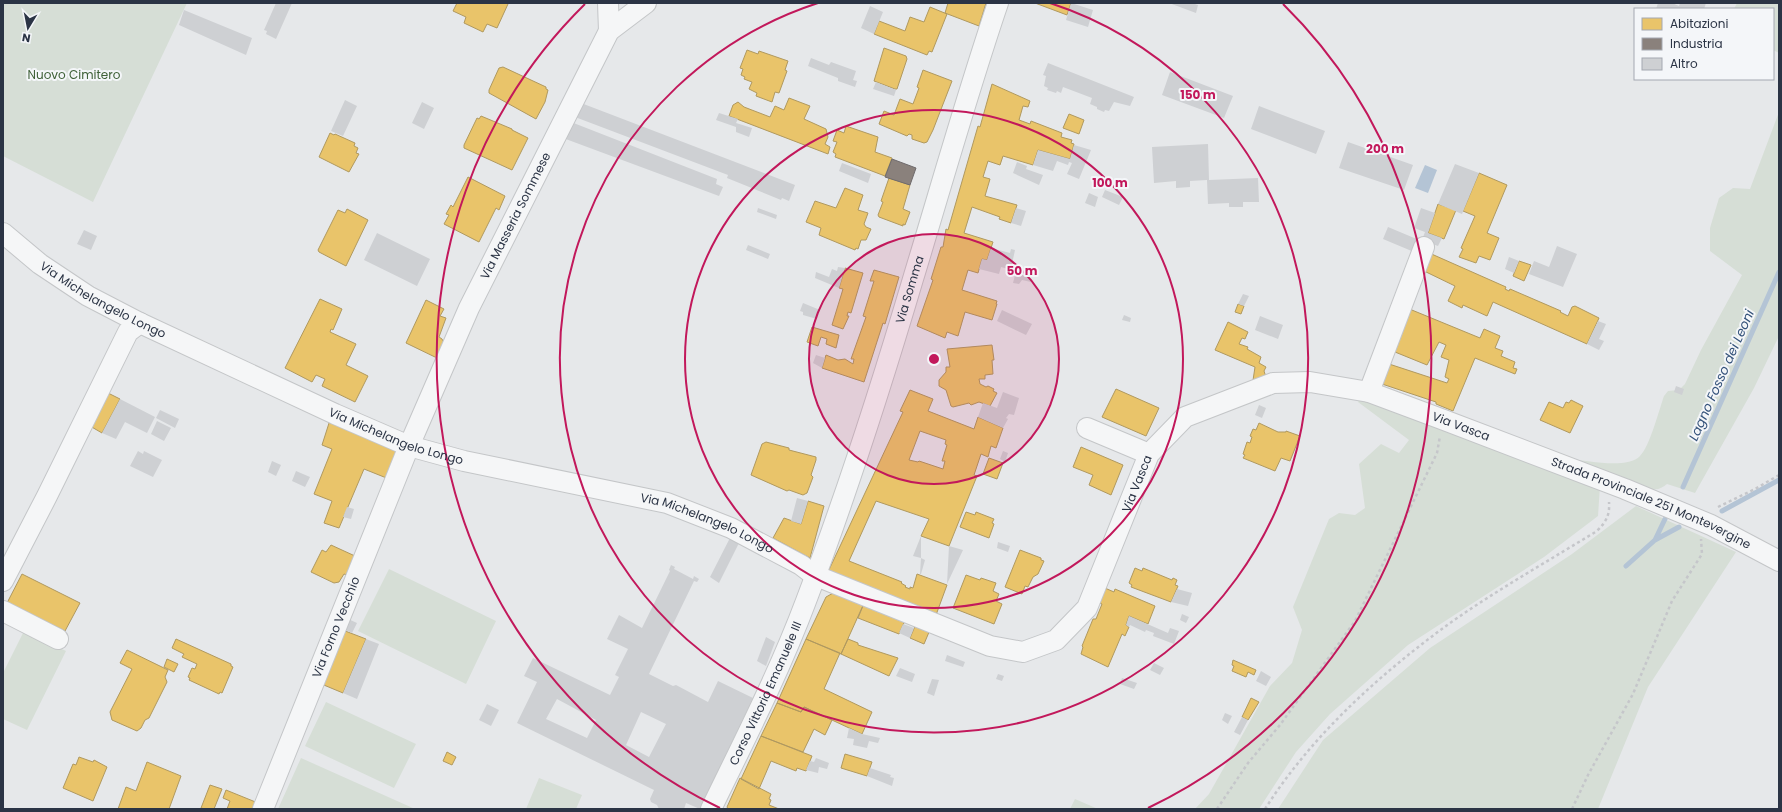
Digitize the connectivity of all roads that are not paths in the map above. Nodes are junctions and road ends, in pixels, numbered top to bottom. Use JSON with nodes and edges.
{"nodes":[{"id":1,"x":608,"y":3,"type":"edge"},
{"id":2,"x":646,"y":3,"type":"edge"},
{"id":3,"x":998,"y":3,"type":"edge"},
{"id":4,"x":609,"y":31,"type":"junction"},
{"id":5,"x":3,"y":233,"type":"edge"},
{"id":6,"x":1424,"y":247,"type":"dead end"},
{"id":7,"x":140,"y":323,"type":"junction"},
{"id":8,"x":1369,"y":392,"type":"junction"},
{"id":9,"x":1087,"y":428,"type":"dead end"},
{"id":10,"x":409,"y":446,"type":"junction"},
{"id":11,"x":1522,"y":450,"type":"joint"},
{"id":12,"x":1149,"y":454,"type":"junction"},
{"id":13,"x":1779,"y":561,"type":"edge"},
{"id":14,"x":814,"y":575,"type":"junction"},
{"id":15,"x":3,"y":581,"type":"edge"},
{"id":16,"x":3,"y":612,"type":"edge"},
{"id":17,"x":58,"y":640,"type":"dead end"},
{"id":18,"x":263,"y":809,"type":"edge"},
{"id":19,"x":711,"y":809,"type":"edge"}],
"edges":[{"from":1,"to":4,"type":"street"},
{"from":2,"to":4,"type":"street","name":"Via Masseria Sommese"},
{"from":3,"to":14,"type":"street","name":"Via Somma"},
{"from":4,"to":10,"type":"street","name":"Via Masseria Sommese"},
{"from":5,"to":7,"type":"street","name":"Via Michelangelo Longo"},
{"from":6,"to":8,"type":"street"},
{"from":7,"to":10,"type":"street","name":"Via Michelangelo Longo"},
{"from":7,"to":15,"type":"street"},
{"from":8,"to":11,"type":"street","name":"Via Vasca"},
{"from":8,"to":12,"type":"street","name":"Via Vasca"},
{"from":9,"to":12,"type":"street"},
{"from":10,"to":14,"type":"street","name":"Via Michelangelo Longo"},
{"from":10,"to":18,"type":"street","name":"Via Forno Vecchio"},
{"from":11,"to":13,"type":"street","name":"Strada Provinciale 251 Montevergine"},
{"from":12,"to":14,"type":"street","name":"Via Vasca"},
{"from":14,"to":19,"type":"street","name":"Corso Vittorio Emanuele III"},
{"from":16,"to":17,"type":"street"}]}
